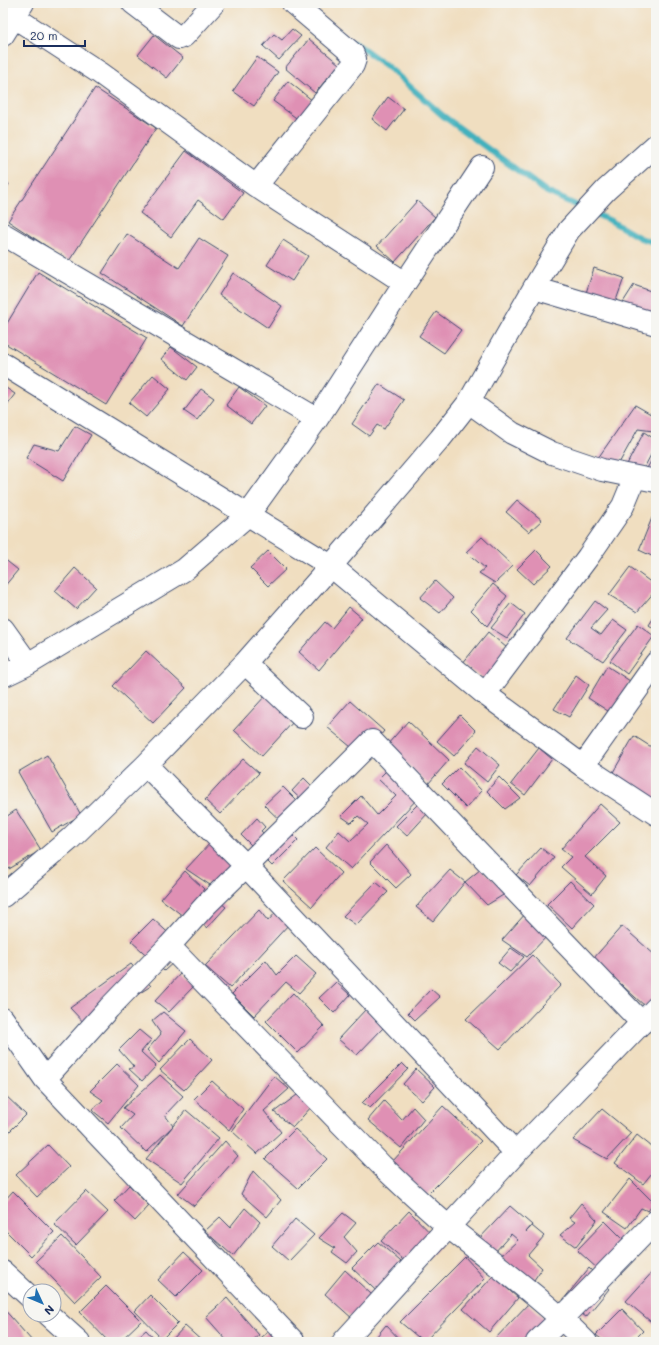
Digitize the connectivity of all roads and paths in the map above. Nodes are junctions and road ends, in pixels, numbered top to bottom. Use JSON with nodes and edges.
{"nodes":[{"id":1,"x":133,"y":3,"type":"edge"},
{"id":2,"x":214,"y":3,"type":"edge"},
{"id":3,"x":293,"y":3,"type":"edge"},
{"id":4,"x":19,"y":10,"type":"edge"},
{"id":5,"x":3,"y":35,"type":"edge"},
{"id":6,"x":656,"y":145,"type":"edge"},
{"id":7,"x":482,"y":167,"type":"dead end"},
{"id":8,"x":256,"y":186,"type":"junction"},
{"id":9,"x":3,"y":234,"type":"edge"},
{"id":10,"x":405,"y":283,"type":"junction"},
{"id":11,"x":534,"y":288,"type":"junction"},
{"id":12,"x":656,"y":324,"type":"edge"},
{"id":13,"x":3,"y":364,"type":"edge"},
{"id":14,"x":469,"y":402,"type":"junction"},
{"id":15,"x":317,"y":419,"type":"junction"},
{"id":16,"x":635,"y":477,"type":"junction"},
{"id":17,"x":656,"y":481,"type":"edge"},
{"id":18,"x":248,"y":514,"type":"junction"},
{"id":19,"x":331,"y":566,"type":"junction"},
{"id":20,"x":3,"y":629,"type":"edge"},
{"id":21,"x":245,"y":663,"type":"junction"},
{"id":22,"x":656,"y":663,"type":"edge"},
{"id":23,"x":28,"y":664,"type":"junction"},
{"id":24,"x":3,"y":676,"type":"edge"},
{"id":25,"x":485,"y":694,"type":"junction"},
{"id":26,"x":302,"y":717,"type":"dead end"},
{"id":27,"x":146,"y":764,"type":"junction"},
{"id":28,"x":584,"y":766,"type":"junction"},
{"id":29,"x":656,"y":814,"type":"edge"},
{"id":30,"x":246,"y":866,"type":"junction"},
{"id":31,"x":3,"y":896,"type":"edge"},
{"id":32,"x":169,"y":946,"type":"junction"},
{"id":33,"x":649,"y":1016,"type":"edge"},
{"id":34,"x":3,"y":1019,"type":"edge"},
{"id":35,"x":45,"y":1079,"type":"junction"},
{"id":36,"x":516,"y":1153,"type":"junction"},
{"id":37,"x":656,"y":1220,"type":"edge"},
{"id":38,"x":448,"y":1226,"type":"junction"},
{"id":39,"x":3,"y":1272,"type":"edge"},
{"id":40,"x":22,"y":1290,"type":"edge"},
{"id":41,"x":562,"y":1318,"type":"junction"},
{"id":42,"x":58,"y":1323,"type":"edge"},
{"id":43,"x":78,"y":1342,"type":"edge"},
{"id":44,"x":294,"y":1342,"type":"edge"},
{"id":45,"x":343,"y":1342,"type":"edge"},
{"id":46,"x":537,"y":1342,"type":"edge"},
{"id":47,"x":586,"y":1342,"type":"edge"}],
"edges":[{"from":1,"to":2,"type":"street"},
{"from":3,"to":8,"type":"street"},
{"from":4,"to":5,"type":"street"},
{"from":4,"to":8,"type":"street"},
{"from":6,"to":11,"type":"street"},
{"from":7,"to":10,"type":"street"},
{"from":8,"to":10,"type":"street"},
{"from":9,"to":15,"type":"street"},
{"from":10,"to":15,"type":"street"},
{"from":11,"to":12,"type":"street"},
{"from":11,"to":14,"type":"street"},
{"from":13,"to":18,"type":"street"},
{"from":14,"to":16,"type":"street"},
{"from":14,"to":19,"type":"street"},
{"from":15,"to":18,"type":"street"},
{"from":16,"to":17,"type":"street"},
{"from":16,"to":25,"type":"street"},
{"from":18,"to":19,"type":"street"},
{"from":18,"to":23,"type":"street"},
{"from":19,"to":21,"type":"street"},
{"from":19,"to":25,"type":"street"},
{"from":20,"to":23,"type":"street"},
{"from":21,"to":26,"type":"street"},
{"from":21,"to":27,"type":"street"},
{"from":22,"to":28,"type":"street"},
{"from":23,"to":24,"type":"street"},
{"from":25,"to":28,"type":"street"},
{"from":27,"to":30,"type":"street"},
{"from":27,"to":31,"type":"street"},
{"from":28,"to":29,"type":"street"},
{"from":30,"to":32,"type":"street"},
{"from":30,"to":33,"type":"street"},
{"from":30,"to":36,"type":"street"},
{"from":32,"to":35,"type":"street"},
{"from":32,"to":38,"type":"street"},
{"from":33,"to":36,"type":"street"},
{"from":34,"to":35,"type":"street"},
{"from":35,"to":44,"type":"street"},
{"from":36,"to":38,"type":"street"},
{"from":37,"to":41,"type":"street"},
{"from":38,"to":41,"type":"street"},
{"from":38,"to":45,"type":"street"},
{"from":39,"to":40,"type":"street"},
{"from":41,"to":46,"type":"street"},
{"from":41,"to":47,"type":"street"},
{"from":42,"to":43,"type":"street"}]}
